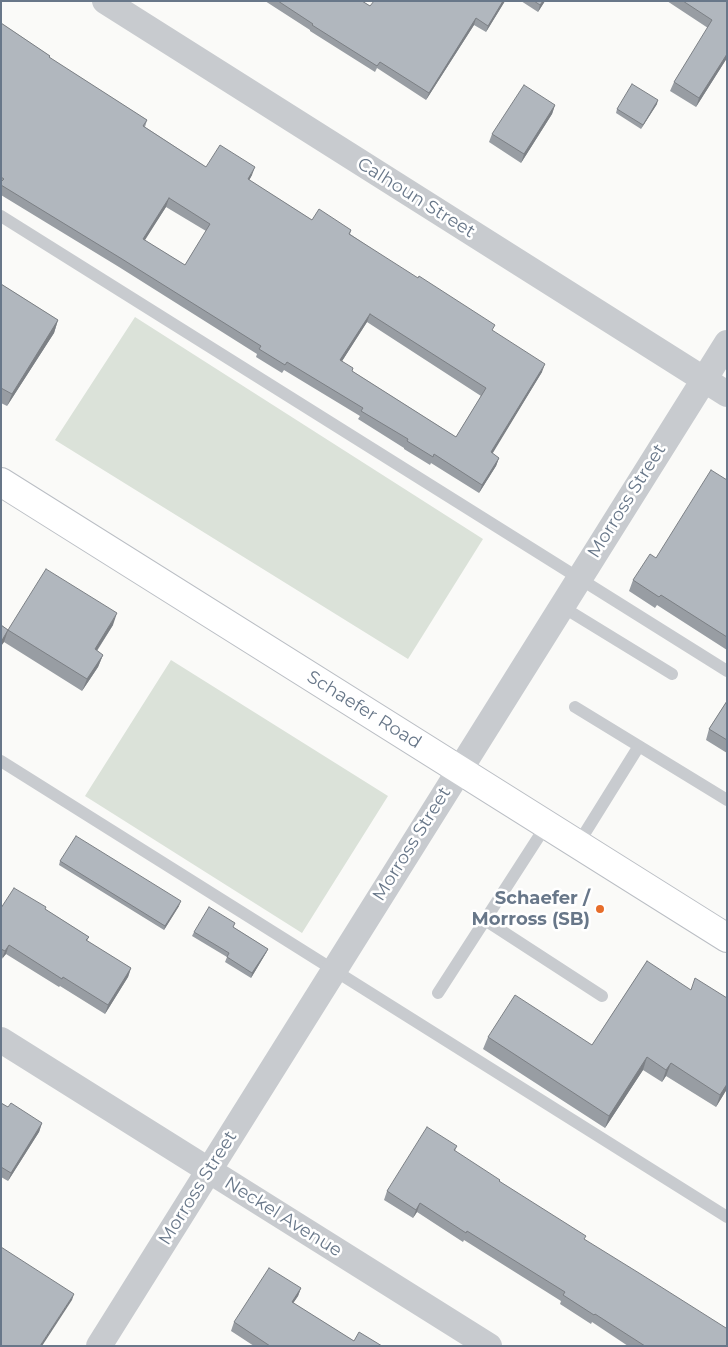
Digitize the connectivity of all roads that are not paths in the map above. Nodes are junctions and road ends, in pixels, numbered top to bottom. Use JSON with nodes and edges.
{"nodes":[{"id":1,"x":105,"y":1,"type":"edge"},
{"id":2,"x":1,"y":216,"type":"edge"},
{"id":3,"x":727,"y":343,"type":"edge"},
{"id":4,"x":704,"y":379,"type":"junction"},
{"id":5,"x":727,"y":394,"type":"edge"},
{"id":6,"x":1,"y":482,"type":"edge"},
{"id":7,"x":579,"y":578,"type":"junction"},
{"id":8,"x":561,"y":606,"type":"junction"},
{"id":9,"x":727,"y":671,"type":"edge"},
{"id":10,"x":672,"y":674,"type":"dead end"},
{"id":11,"x":575,"y":707,"type":"dead end"},
{"id":12,"x":639,"y":746,"type":"junction"},
{"id":13,"x":1,"y":761,"type":"edge"},
{"id":14,"x":460,"y":769,"type":"junction"},
{"id":15,"x":727,"y":800,"type":"edge"},
{"id":16,"x":547,"y":824,"type":"junction"},
{"id":17,"x":578,"y":844,"type":"junction"},
{"id":18,"x":485,"y":920,"type":"junction"},
{"id":19,"x":727,"y":938,"type":"edge"},
{"id":20,"x":334,"y":970,"type":"junction"},
{"id":21,"x":438,"y":993,"type":"dead end"},
{"id":22,"x":602,"y":996,"type":"dead end"},
{"id":23,"x":1,"y":1040,"type":"edge"},
{"id":24,"x":208,"y":1170,"type":"junction"},
{"id":25,"x":727,"y":1217,"type":"edge"},
{"id":26,"x":99,"y":1346,"type":"edge"},
{"id":27,"x":489,"y":1346,"type":"edge"}],
"edges":[{"from":1,"to":4,"type":"street","name":"Calhoun Street"},
{"from":2,"to":7,"type":"lane"},
{"from":3,"to":4,"type":"street","name":"Morross Street"},
{"from":4,"to":5,"type":"street","name":"Calhoun Street"},
{"from":4,"to":7,"type":"street","name":"Morross Street"},
{"from":6,"to":14,"type":"main road","name":"Schaefer Road"},
{"from":7,"to":8,"type":"street","name":"Morross Street"},
{"from":7,"to":9,"type":"lane"},
{"from":8,"to":10,"type":"lane"},
{"from":8,"to":14,"type":"street","name":"Morross Street"},
{"from":11,"to":12,"type":"lane"},
{"from":12,"to":15,"type":"lane"},
{"from":12,"to":17,"type":"lane"},
{"from":13,"to":20,"type":"lane"},
{"from":14,"to":16,"type":"main road","name":"Schaefer Road"},
{"from":14,"to":20,"type":"street","name":"Morross Street"},
{"from":16,"to":17,"type":"main road","name":"Schaefer Road"},
{"from":16,"to":18,"type":"lane"},
{"from":17,"to":19,"type":"main road","name":"Schaefer Road"},
{"from":18,"to":21,"type":"lane"},
{"from":18,"to":22,"type":"lane"},
{"from":20,"to":24,"type":"street","name":"Morross Street"},
{"from":20,"to":25,"type":"lane"},
{"from":23,"to":24,"type":"street","name":"Neckel Avenue"},
{"from":24,"to":26,"type":"street","name":"Morross Street"},
{"from":24,"to":27,"type":"street","name":"Neckel Avenue"}]}
